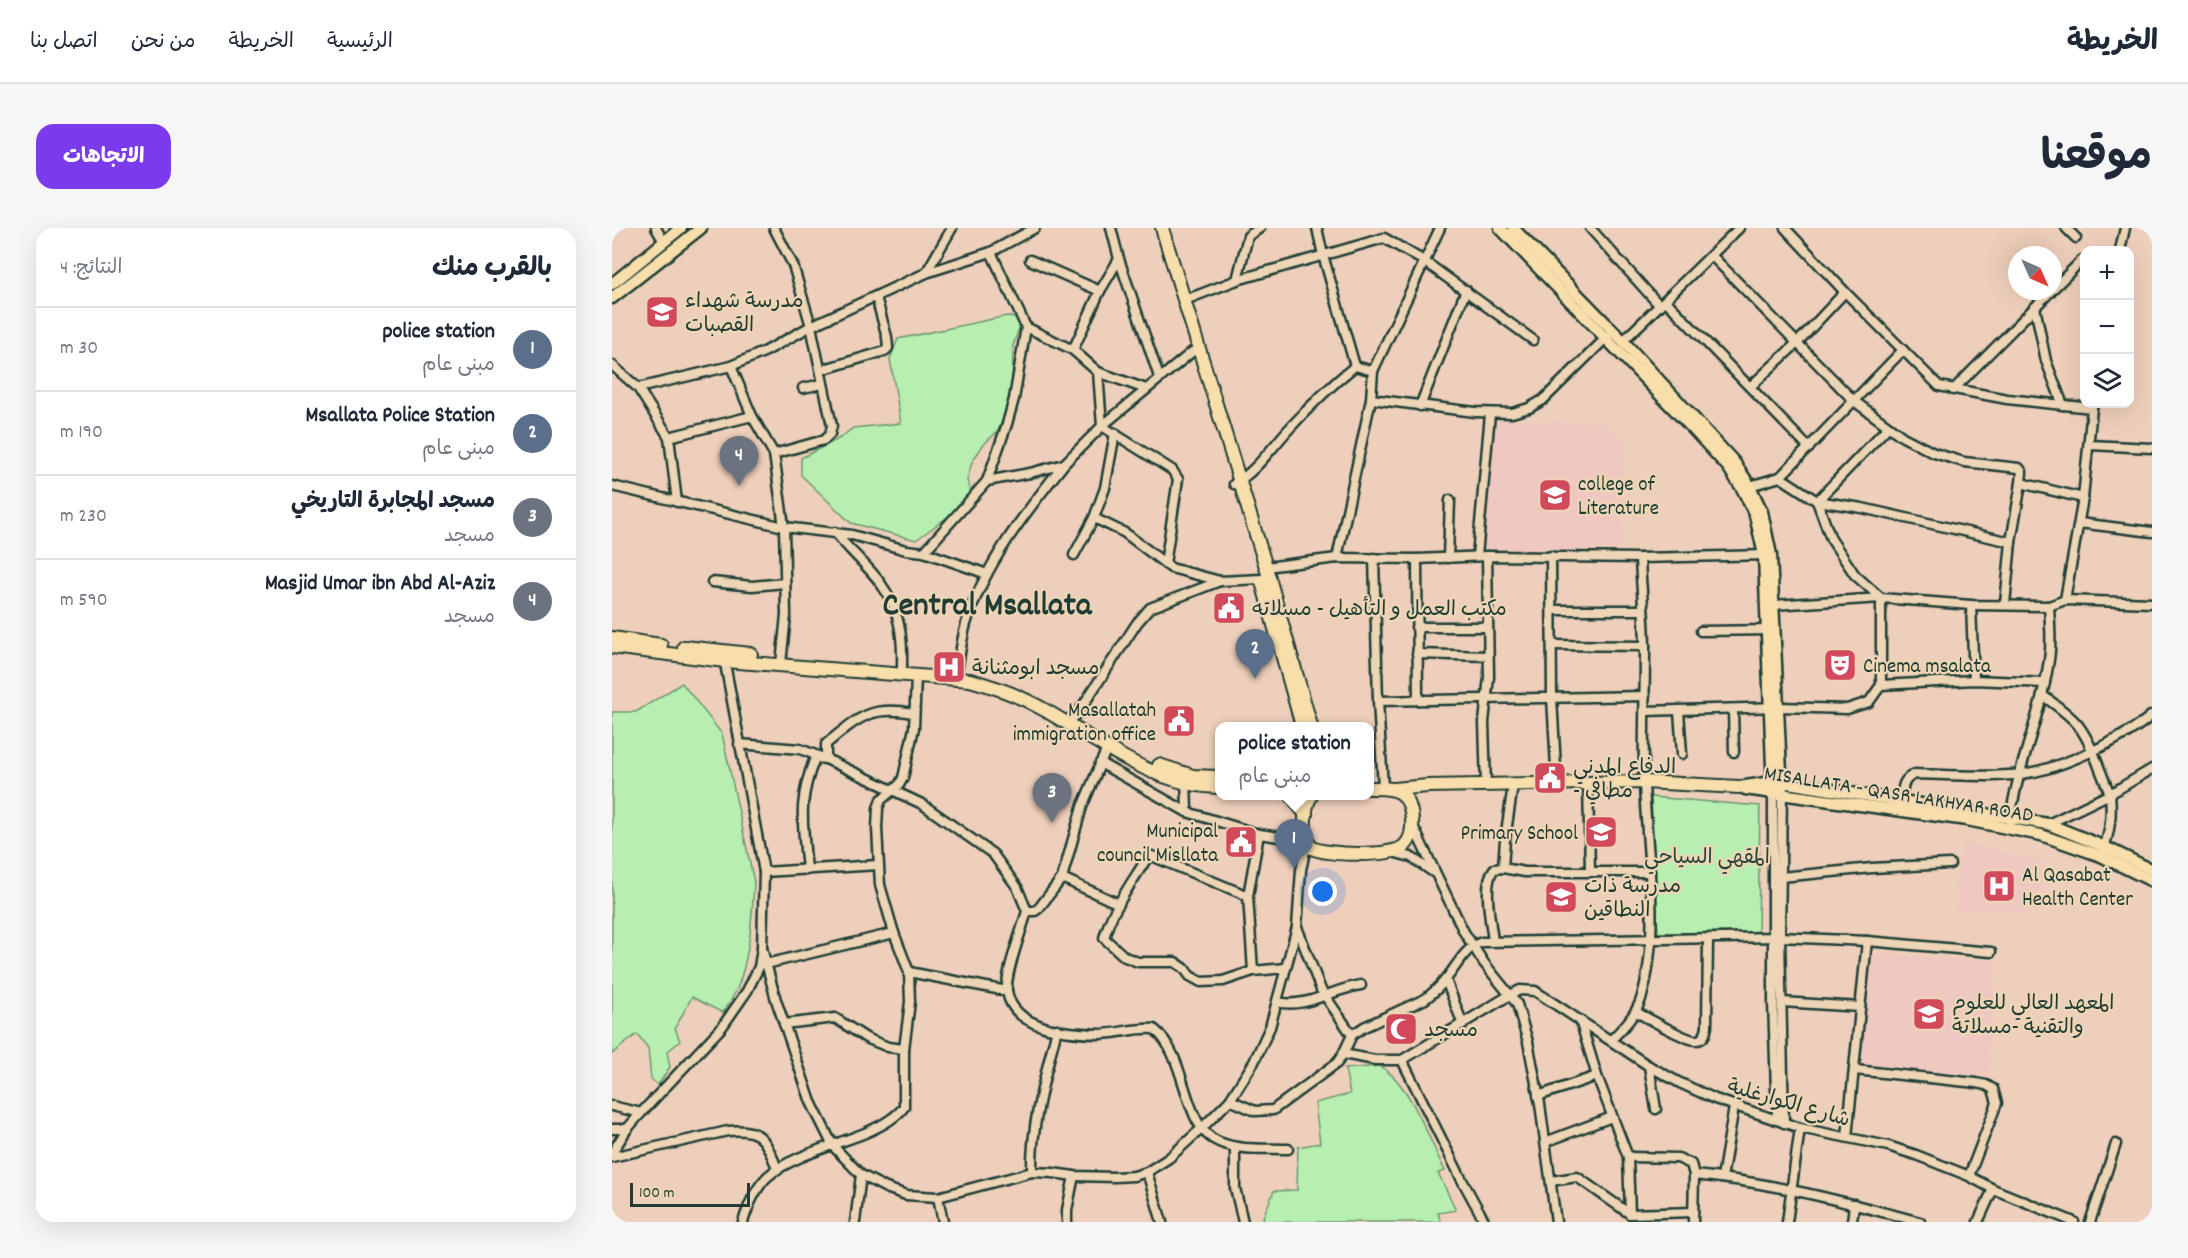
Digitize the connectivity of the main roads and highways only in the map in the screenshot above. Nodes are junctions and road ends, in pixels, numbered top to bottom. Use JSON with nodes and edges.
{"nodes":[{"id":1,"x":681,"y":228,"type":"edge"},
{"id":2,"x":701,"y":228,"type":"edge"},
{"id":3,"x":1155,"y":228,"type":"edge"},
{"id":4,"x":1162,"y":228,"type":"edge"},
{"id":5,"x":1500,"y":228,"type":"edge"},
{"id":6,"x":1513,"y":228,"type":"edge"},
{"id":7,"x":612,"y":284,"type":"edge"},
{"id":8,"x":612,"y":298,"type":"edge"},
{"id":9,"x":1610,"y":334,"type":"junction"},
{"id":10,"x":1237,"y":482,"type":"junction"},
{"id":11,"x":1767,"y":555,"type":"junction"},
{"id":12,"x":1771,"y":630,"type":"junction"},
{"id":13,"x":1281,"y":635,"type":"junction"},
{"id":14,"x":612,"y":638,"type":"edge"},
{"id":15,"x":612,"y":647,"type":"edge"},
{"id":16,"x":724,"y":656,"type":"junction"},
{"id":17,"x":781,"y":660,"type":"junction"},
{"id":18,"x":957,"y":675,"type":"junction"},
{"id":19,"x":1067,"y":719,"type":"junction"},
{"id":20,"x":1301,"y":722,"type":"edge"},
{"id":21,"x":1310,"y":722,"type":"edge"},
{"id":22,"x":1215,"y":777,"type":"edge"},
{"id":23,"x":1186,"y":779,"type":"junction"},
{"id":24,"x":1777,"y":782,"type":"junction"},
{"id":25,"x":1215,"y":786,"type":"edge"},
{"id":26,"x":1428,"y":786,"type":"junction"},
{"id":27,"x":1739,"y":787,"type":"junction"},
{"id":28,"x":1374,"y":788,"type":"edge"},
{"id":29,"x":1388,"y":789,"type":"junction"},
{"id":30,"x":1777,"y":794,"type":"junction"},
{"id":31,"x":1308,"y":802,"type":"edge"},
{"id":32,"x":1410,"y":804,"type":"junction"},
{"id":33,"x":1901,"y":806,"type":"junction"},
{"id":34,"x":2010,"y":823,"type":"junction"},
{"id":35,"x":2103,"y":851,"type":"junction"},
{"id":36,"x":2152,"y":870,"type":"edge"},
{"id":37,"x":2152,"y":882,"type":"edge"}],
"edges":[{"from":1,"to":7,"type":"main road"},
{"from":2,"to":8,"type":"main road"},
{"from":3,"to":10,"type":"highway"},
{"from":4,"to":10,"type":"highway"},
{"from":5,"to":9,"type":"main road"},
{"from":6,"to":9,"type":"main road"},
{"from":9,"to":11,"type":"main road"},
{"from":9,"to":11,"type":"main road"},
{"from":10,"to":13,"type":"highway"},
{"from":10,"to":13,"type":"highway"},
{"from":11,"to":12,"type":"main road"},
{"from":11,"to":12,"type":"main road"},
{"from":12,"to":24,"type":"main road"},
{"from":13,"to":20,"type":"highway"},
{"from":13,"to":21,"type":"highway"},
{"from":14,"to":16,"type":"highway"},
{"from":15,"to":16,"type":"highway"},
{"from":16,"to":17,"type":"highway"},
{"from":17,"to":18,"type":"highway"},
{"from":17,"to":18,"type":"highway"},
{"from":18,"to":19,"type":"highway"},
{"from":19,"to":23,"type":"highway"},
{"from":19,"to":23,"type":"highway"},
{"from":22,"to":23,"type":"highway"},
{"from":23,"to":25,"type":"highway"},
{"from":24,"to":27,"type":"main road"},
{"from":24,"to":30,"type":"main road"},
{"from":24,"to":33,"type":"main road"},
{"from":26,"to":27,"type":"highway"},
{"from":26,"to":29,"type":"highway"},
{"from":26,"to":32,"type":"highway"},
{"from":27,"to":30,"type":"main road","name":"MISALLATA - QASR LAKHYAR ROAD"},
{"from":28,"to":29,"type":"highway"},
{"from":29,"to":32,"type":"highway"},
{"from":30,"to":33,"type":"main road","name":"MISALLATA - QASR LAKHYAR ROAD"},
{"from":31,"to":32,"type":"highway"},
{"from":33,"to":34,"type":"main road","name":"MISALLATA - QASR LAKHYAR ROAD"},
{"from":34,"to":35,"type":"main road","name":"MISALLATA - QASR LAKHYAR ROAD"},
{"from":34,"to":35,"type":"main road"},
{"from":35,"to":36,"type":"main road"},
{"from":35,"to":37,"type":"main road","name":"MISALLATA - QASR LAKHYAR ROAD"}]}
